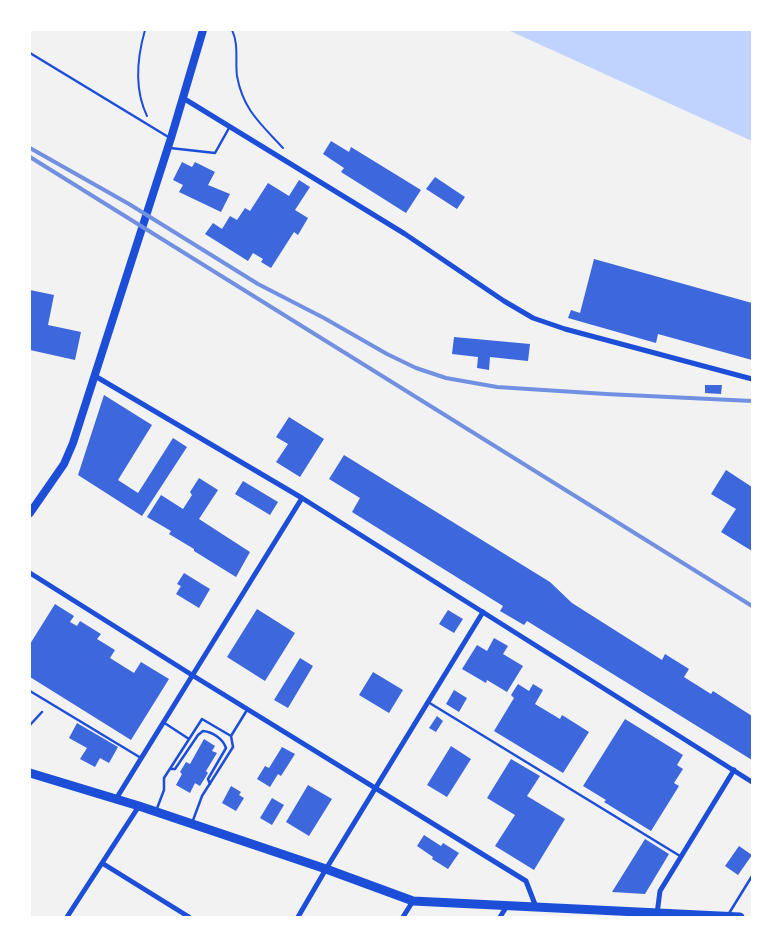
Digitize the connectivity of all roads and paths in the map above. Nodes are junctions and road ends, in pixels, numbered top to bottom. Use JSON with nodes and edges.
{"nodes":[{"id":1,"x":145,"y":30,"type":"edge"},
{"id":2,"x":203,"y":30,"type":"edge"},
{"id":3,"x":232,"y":30,"type":"edge"},
{"id":4,"x":30,"y":53,"type":"edge"},
{"id":5,"x":183,"y":98,"type":"junction"},
{"id":6,"x":230,"y":126,"type":"junction"},
{"id":7,"x":158,"y":131,"type":"junction"},
{"id":8,"x":171,"y":138,"type":"junction"},
{"id":9,"x":168,"y":148,"type":"junction"},
{"id":10,"x":285,"y":150,"type":"dead end"},
{"id":11,"x":95,"y":376,"type":"junction"},
{"id":12,"x":752,"y":379,"type":"edge"},
{"id":13,"x":302,"y":498,"type":"junction"},
{"id":14,"x":30,"y":513,"type":"edge"},
{"id":15,"x":30,"y":573,"type":"edge"},
{"id":16,"x":482,"y":612,"type":"junction"},
{"id":17,"x":192,"y":675,"type":"junction"},
{"id":18,"x":30,"y":691,"type":"edge"},
{"id":19,"x":427,"y":702,"type":"junction"},
{"id":20,"x":247,"y":710,"type":"junction"},
{"id":21,"x":42,"y":712,"type":"dead end"},
{"id":22,"x":163,"y":722,"type":"junction"},
{"id":23,"x":30,"y":726,"type":"edge"},
{"id":24,"x":231,"y":736,"type":"junction"},
{"id":25,"x":189,"y":739,"type":"junction"},
{"id":26,"x":141,"y":758,"type":"junction"},
{"id":27,"x":170,"y":769,"type":"junction"},
{"id":28,"x":734,"y":770,"type":"junction"},
{"id":29,"x":30,"y":773,"type":"edge"},
{"id":30,"x":752,"y":782,"type":"edge"},
{"id":31,"x":210,"y":784,"type":"junction"},
{"id":32,"x":375,"y":788,"type":"junction"},
{"id":33,"x":116,"y":799,"type":"junction"},
{"id":34,"x":139,"y":806,"type":"junction"},
{"id":35,"x":155,"y":812,"type":"junction"},
{"id":36,"x":192,"y":824,"type":"junction"},
{"id":37,"x":681,"y":857,"type":"junction"},
{"id":38,"x":102,"y":863,"type":"junction"},
{"id":39,"x":326,"y":869,"type":"junction"},
{"id":40,"x":752,"y":876,"type":"edge"},
{"id":41,"x":414,"y":901,"type":"junction"},
{"id":42,"x":507,"y":906,"type":"junction"},
{"id":43,"x":537,"y":908,"type":"junction"},
{"id":44,"x":657,"y":914,"type":"junction"},
{"id":45,"x":727,"y":916,"type":"edge"},
{"id":46,"x":67,"y":917,"type":"edge"},
{"id":47,"x":189,"y":917,"type":"edge"},
{"id":48,"x":298,"y":917,"type":"edge"},
{"id":49,"x":403,"y":917,"type":"edge"},
{"id":50,"x":500,"y":917,"type":"edge"},
{"id":51,"x":740,"y":917,"type":"edge"}],
"edges":[{"from":1,"to":7,"type":"path"},
{"from":2,"to":5,"type":"main road"},
{"from":3,"to":10,"type":"path"},
{"from":4,"to":7,"type":"lane"},
{"from":5,"to":6,"type":"street"},
{"from":5,"to":8,"type":"main road"},
{"from":6,"to":9,"type":"lane"},
{"from":6,"to":12,"type":"street"},
{"from":7,"to":8,"type":"lane"},
{"from":8,"to":9,"type":"main road"},
{"from":9,"to":11,"type":"main road"},
{"from":11,"to":13,"type":"street"},
{"from":11,"to":14,"type":"main road"},
{"from":13,"to":16,"type":"street"},
{"from":13,"to":17,"type":"street"},
{"from":15,"to":17,"type":"street"},
{"from":16,"to":19,"type":"street"},
{"from":16,"to":28,"type":"street"},
{"from":17,"to":20,"type":"street"},
{"from":17,"to":22,"type":"street"},
{"from":18,"to":26,"type":"lane"},
{"from":19,"to":32,"type":"street"},
{"from":19,"to":37,"type":"lane"},
{"from":20,"to":24,"type":"lane"},
{"from":20,"to":32,"type":"street"},
{"from":21,"to":23,"type":"lane"},
{"from":22,"to":25,"type":"lane"},
{"from":22,"to":26,"type":"street"},
{"from":24,"to":25,"type":"lane"},
{"from":24,"to":31,"type":"lane"},
{"from":25,"to":27,"type":"lane"},
{"from":26,"to":33,"type":"street"},
{"from":27,"to":31,"type":"lane"},
{"from":27,"to":35,"type":"lane"},
{"from":28,"to":30,"type":"street"},
{"from":28,"to":37,"type":"street"},
{"from":29,"to":33,"type":"main road"},
{"from":31,"to":36,"type":"lane"},
{"from":32,"to":39,"type":"street"},
{"from":32,"to":43,"type":"street"},
{"from":33,"to":34,"type":"main road"},
{"from":34,"to":35,"type":"main road"},
{"from":34,"to":38,"type":"street"},
{"from":35,"to":36,"type":"main road"},
{"from":36,"to":39,"type":"main road"},
{"from":37,"to":44,"type":"street"},
{"from":38,"to":46,"type":"street"},
{"from":38,"to":47,"type":"street"},
{"from":39,"to":41,"type":"main road"},
{"from":39,"to":48,"type":"street"},
{"from":40,"to":45,"type":"lane"},
{"from":41,"to":42,"type":"main road"},
{"from":41,"to":49,"type":"street"},
{"from":42,"to":43,"type":"main road"},
{"from":42,"to":50,"type":"street"},
{"from":43,"to":44,"type":"main road"},
{"from":44,"to":45,"type":"main road"},
{"from":45,"to":51,"type":"main road"}]}
